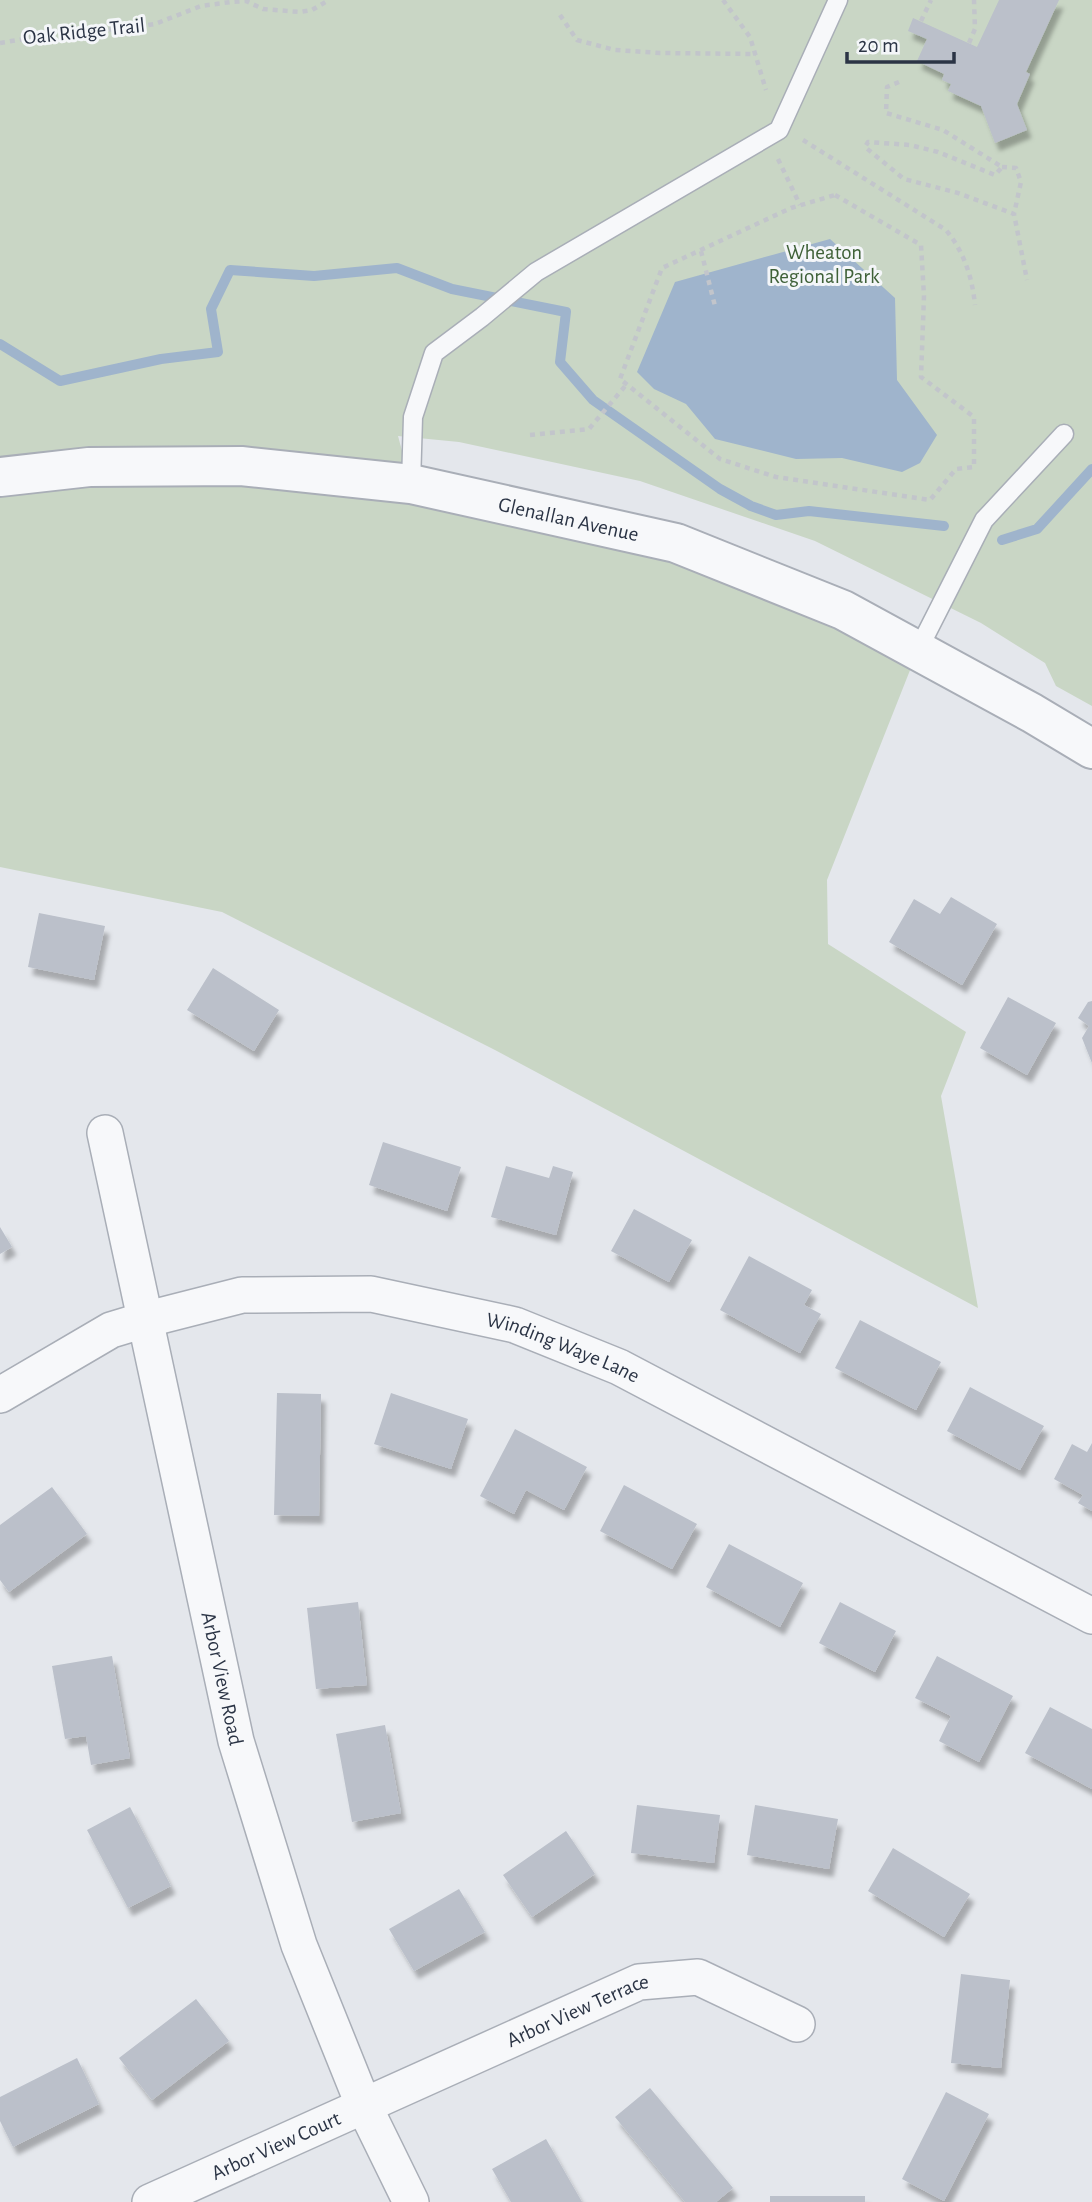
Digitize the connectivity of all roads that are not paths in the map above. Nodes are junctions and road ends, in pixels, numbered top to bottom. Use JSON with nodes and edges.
{"nodes":[{"id":1,"x":838,"y":0,"type":"edge"},
{"id":2,"x":1064,"y":434,"type":"dead end"},
{"id":3,"x":0,"y":477,"type":"edge"},
{"id":4,"x":411,"y":484,"type":"junction"},
{"id":5,"x":918,"y":650,"type":"junction"},
{"id":6,"x":1092,"y":749,"type":"edge"},
{"id":7,"x":105,"y":1133,"type":"dead end"},
{"id":8,"x":144,"y":1320,"type":"junction"},
{"id":9,"x":0,"y":1395,"type":"edge"},
{"id":10,"x":1092,"y":1616,"type":"edge"},
{"id":11,"x":797,"y":2024,"type":"dead end"},
{"id":12,"x":363,"y":2104,"type":"junction"},
{"id":13,"x":150,"y":2202,"type":"edge"},
{"id":14,"x":411,"y":2202,"type":"edge"}],
"edges":[{"from":1,"to":4,"type":"lane"},
{"from":2,"to":5,"type":"lane"},
{"from":3,"to":4,"type":"street","name":"Glenallan Avenue"},
{"from":4,"to":5,"type":"street","name":"Glenallan Avenue"},
{"from":5,"to":6,"type":"street","name":"Glenallan Avenue"},
{"from":7,"to":8,"type":"street","name":"Arbor View Road"},
{"from":8,"to":9,"type":"street","name":"Winding Waye Lane"},
{"from":8,"to":10,"type":"street","name":"Winding Waye Lane"},
{"from":8,"to":12,"type":"street","name":"Arbor View Road"},
{"from":11,"to":12,"type":"street","name":"Arbor View Terrace"},
{"from":12,"to":13,"type":"street","name":"Arbor View Court"},
{"from":12,"to":14,"type":"street","name":"Arbor View Road"}]}
